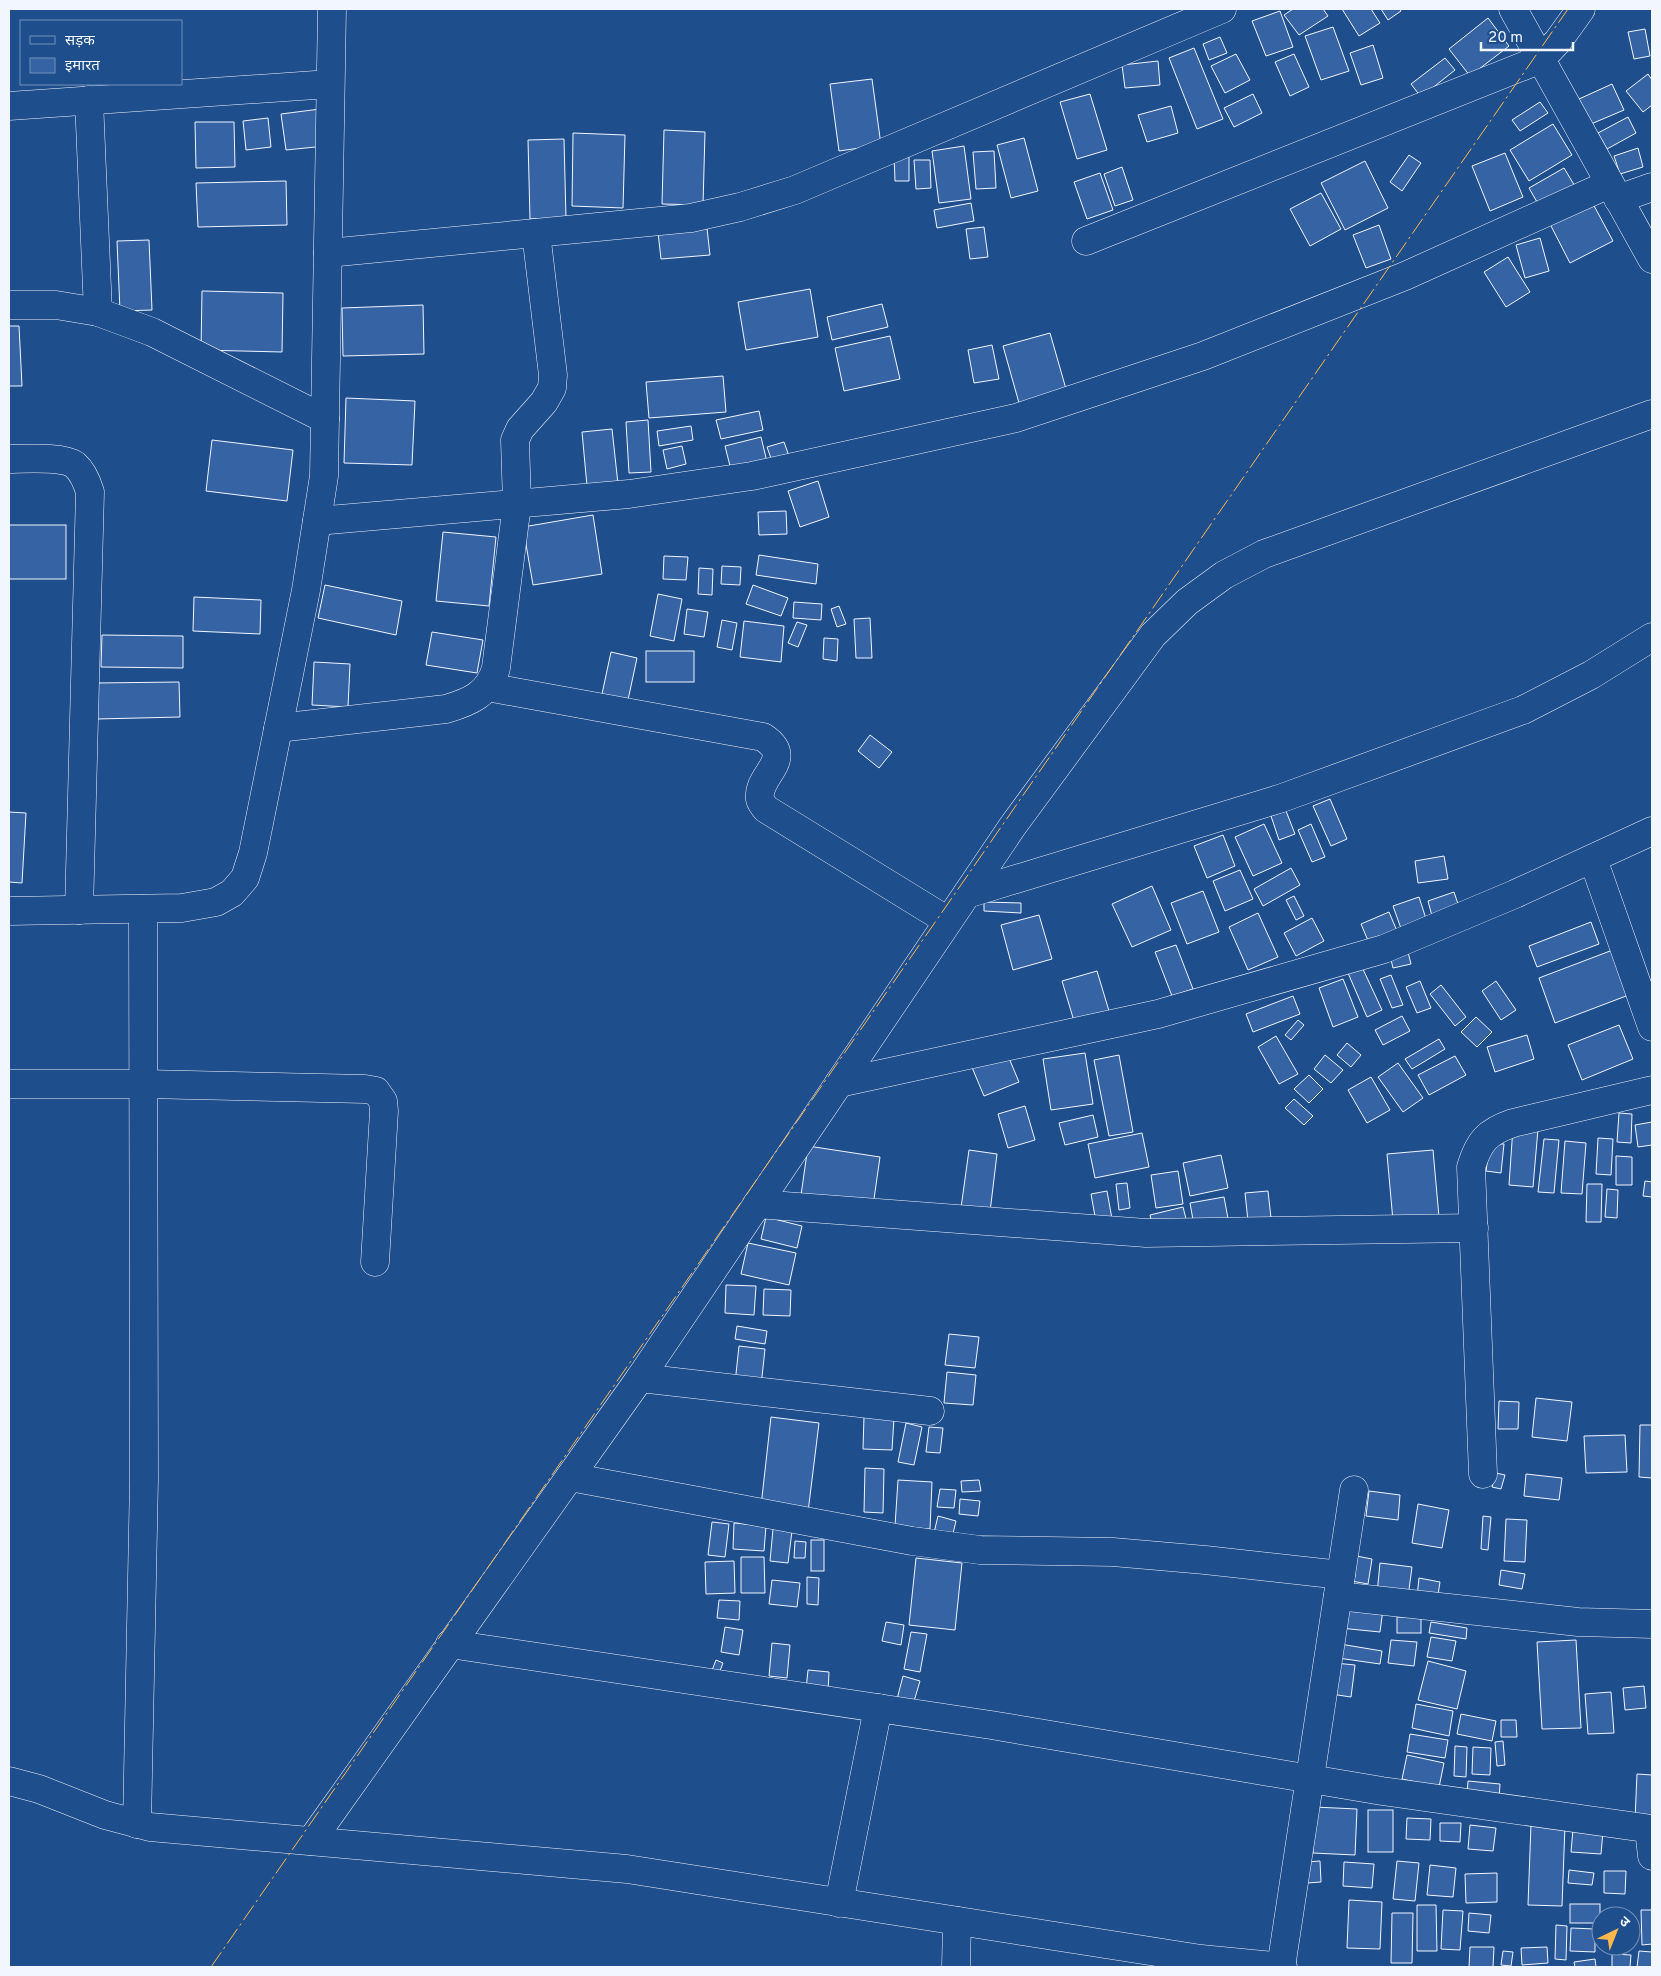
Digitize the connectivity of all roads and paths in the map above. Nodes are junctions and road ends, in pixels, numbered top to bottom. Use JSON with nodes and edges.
{"nodes":[{"id":1,"x":332,"y":9,"type":"edge"},
{"id":2,"x":1222,"y":9,"type":"edge"},
{"id":3,"x":1514,"y":9,"type":"edge"},
{"id":4,"x":1581,"y":9,"type":"edge"},
{"id":5,"x":1541,"y":59,"type":"junction"},
{"id":6,"x":330,"y":84,"type":"junction"},
{"id":7,"x":89,"y":100,"type":"junction"},
{"id":8,"x":9,"y":106,"type":"edge"},
{"id":9,"x":1652,"y":187,"type":"edge"},
{"id":10,"x":1614,"y":192,"type":"junction"},
{"id":11,"x":536,"y":233,"type":"junction"},
{"id":12,"x":1086,"y":241,"type":"dead end"},
{"id":13,"x":328,"y":253,"type":"junction"},
{"id":14,"x":1652,"y":259,"type":"edge"},
{"id":15,"x":9,"y":305,"type":"edge"},
{"id":16,"x":98,"y":312,"type":"junction"},
{"id":17,"x":1652,"y":414,"type":"edge"},
{"id":18,"x":325,"y":419,"type":"junction"},
{"id":19,"x":9,"y":459,"type":"edge"},
{"id":20,"x":516,"y":504,"type":"junction"},
{"id":21,"x":317,"y":521,"type":"junction"},
{"id":22,"x":1652,"y":638,"type":"edge"},
{"id":23,"x":487,"y":688,"type":"junction"},
{"id":24,"x":278,"y":728,"type":"junction"},
{"id":25,"x":1652,"y":832,"type":"edge"},
{"id":26,"x":1593,"y":859,"type":"junction"},
{"id":27,"x":967,"y":894,"type":"junction"},
{"id":28,"x":143,"y":909,"type":"junction"},
{"id":29,"x":79,"y":910,"type":"junction"},
{"id":30,"x":9,"y":911,"type":"edge"},
{"id":31,"x":948,"y":921,"type":"junction"},
{"id":32,"x":1652,"y":1026,"type":"edge"},
{"id":33,"x":839,"y":1083,"type":"junction"},
{"id":34,"x":9,"y":1084,"type":"edge"},
{"id":35,"x":144,"y":1084,"type":"junction"},
{"id":36,"x":1652,"y":1090,"type":"edge"},
{"id":37,"x":756,"y":1204,"type":"junction"},
{"id":38,"x":1474,"y":1228,"type":"junction"},
{"id":39,"x":375,"y":1262,"type":"dead end"},
{"id":40,"x":640,"y":1378,"type":"junction"},
{"id":41,"x":930,"y":1411,"type":"dead end"},
{"id":42,"x":1483,"y":1474,"type":"dead end"},
{"id":43,"x":570,"y":1477,"type":"junction"},
{"id":44,"x":1354,"y":1490,"type":"dead end"},
{"id":45,"x":1339,"y":1586,"type":"junction"},
{"id":46,"x":1652,"y":1624,"type":"edge"},
{"id":47,"x":450,"y":1644,"type":"junction"},
{"id":48,"x":878,"y":1708,"type":"junction"},
{"id":49,"x":1310,"y":1779,"type":"junction"},
{"id":50,"x":9,"y":1781,"type":"edge"},
{"id":51,"x":137,"y":1824,"type":"junction"},
{"id":52,"x":1651,"y":1829,"type":"edge"},
{"id":53,"x":311,"y":1841,"type":"junction"},
{"id":54,"x":1652,"y":1856,"type":"edge"},
{"id":55,"x":839,"y":1903,"type":"junction"},
{"id":56,"x":956,"y":1921,"type":"junction"},
{"id":57,"x":956,"y":1967,"type":"edge"},
{"id":58,"x":1282,"y":1967,"type":"edge"}],
"edges":[{"from":1,"to":6,"type":"street"},
{"from":2,"to":11,"type":"street"},
{"from":3,"to":5,"type":"street"},
{"from":4,"to":5,"type":"street"},
{"from":5,"to":10,"type":"street"},
{"from":5,"to":12,"type":"street"},
{"from":6,"to":7,"type":"street"},
{"from":6,"to":13,"type":"street"},
{"from":7,"to":8,"type":"street"},
{"from":7,"to":16,"type":"street"},
{"from":9,"to":10,"type":"street"},
{"from":10,"to":14,"type":"street"},
{"from":10,"to":20,"type":"street"},
{"from":11,"to":13,"type":"street"},
{"from":11,"to":20,"type":"street"},
{"from":13,"to":18,"type":"street"},
{"from":15,"to":16,"type":"street"},
{"from":16,"to":18,"type":"street"},
{"from":17,"to":27,"type":"street"},
{"from":18,"to":21,"type":"street"},
{"from":19,"to":29,"type":"street"},
{"from":20,"to":21,"type":"street"},
{"from":20,"to":23,"type":"street"},
{"from":21,"to":24,"type":"street"},
{"from":22,"to":27,"type":"street"},
{"from":23,"to":24,"type":"street"},
{"from":23,"to":31,"type":"street"},
{"from":24,"to":28,"type":"street"},
{"from":25,"to":26,"type":"street"},
{"from":26,"to":32,"type":"street"},
{"from":26,"to":33,"type":"street"},
{"from":27,"to":31,"type":"street"},
{"from":28,"to":29,"type":"street"},
{"from":28,"to":35,"type":"street"},
{"from":29,"to":30,"type":"street"},
{"from":31,"to":33,"type":"street"},
{"from":33,"to":37,"type":"street"},
{"from":34,"to":35,"type":"street"},
{"from":35,"to":39,"type":"street"},
{"from":35,"to":51,"type":"street"},
{"from":36,"to":38,"type":"street"},
{"from":37,"to":38,"type":"street"},
{"from":37,"to":40,"type":"street"},
{"from":38,"to":42,"type":"street"},
{"from":40,"to":41,"type":"street"},
{"from":40,"to":43,"type":"street"},
{"from":43,"to":45,"type":"street"},
{"from":43,"to":47,"type":"street"},
{"from":44,"to":45,"type":"street"},
{"from":45,"to":46,"type":"street"},
{"from":45,"to":49,"type":"street"},
{"from":47,"to":48,"type":"street"},
{"from":47,"to":53,"type":"street"},
{"from":48,"to":49,"type":"street"},
{"from":48,"to":55,"type":"street"},
{"from":49,"to":52,"type":"street"},
{"from":49,"to":58,"type":"street"},
{"from":50,"to":51,"type":"street"},
{"from":51,"to":53,"type":"street"},
{"from":52,"to":54,"type":"street"},
{"from":53,"to":55,"type":"street"},
{"from":55,"to":56,"type":"street"},
{"from":56,"to":57,"type":"street"},
{"from":56,"to":58,"type":"street"}]}
